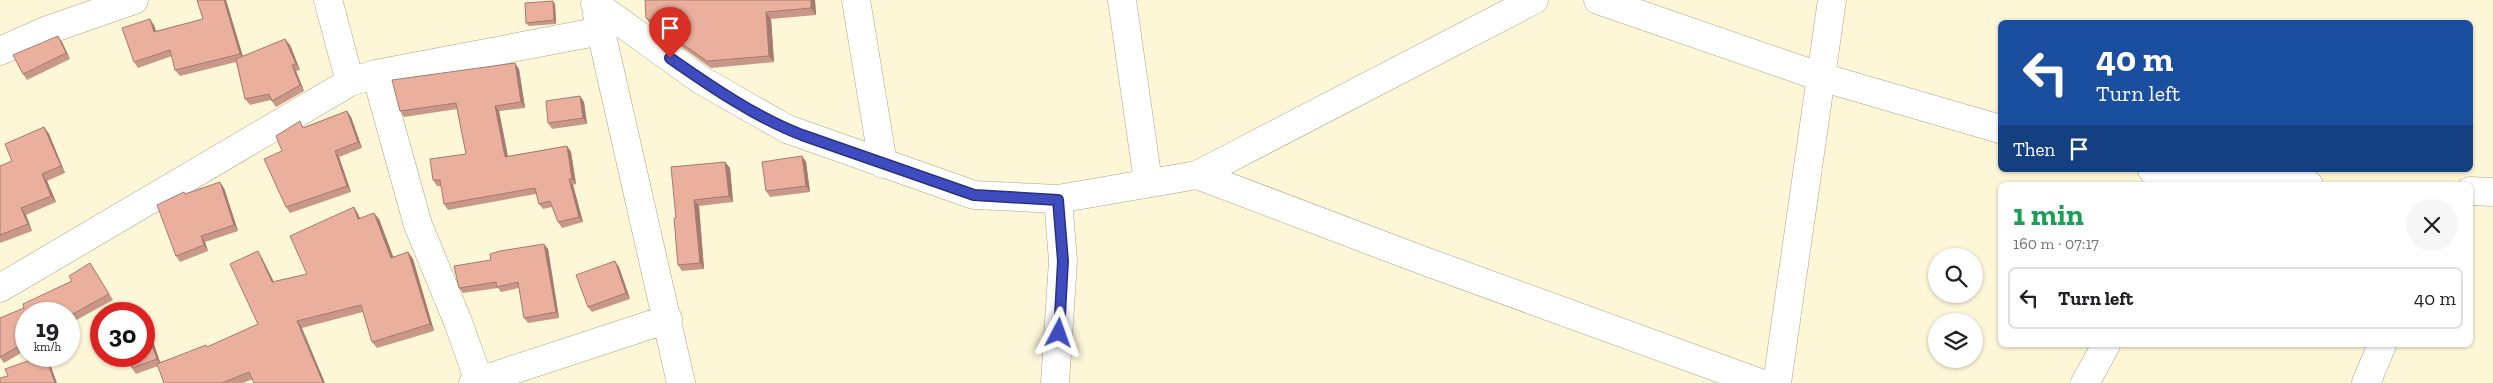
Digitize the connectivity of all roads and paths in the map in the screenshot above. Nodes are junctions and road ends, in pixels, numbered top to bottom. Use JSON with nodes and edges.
{"nodes":[{"id":1,"x":134,"y":0,"type":"edge"},
{"id":2,"x":328,"y":0,"type":"edge"},
{"id":3,"x":856,"y":0,"type":"edge"},
{"id":4,"x":1122,"y":0,"type":"edge"},
{"id":5,"x":1534,"y":0,"type":"edge"},
{"id":6,"x":1598,"y":0,"type":"edge"},
{"id":7,"x":1832,"y":0,"type":"edge"},
{"id":8,"x":594,"y":2,"type":"edge"},
{"id":9,"x":601,"y":32,"type":"junction"},
{"id":10,"x":0,"y":51,"type":"edge"},
{"id":11,"x":376,"y":74,"type":"junction"},
{"id":12,"x":1821,"y":77,"type":"junction"},
{"id":13,"x":350,"y":82,"type":"junction"},
{"id":14,"x":1998,"y":128,"type":"edge"},
{"id":15,"x":883,"y":164,"type":"junction"},
{"id":16,"x":2157,"y":172,"type":"edge"},
{"id":17,"x":1197,"y":175,"type":"junction"},
{"id":18,"x":2182,"y":181,"type":"edge"},
{"id":19,"x":1148,"y":182,"type":"junction"},
{"id":20,"x":2214,"y":182,"type":"edge"},
{"id":21,"x":2473,"y":191,"type":"edge"},
{"id":22,"x":2493,"y":192,"type":"edge"},
{"id":23,"x":1058,"y":200,"type":"junction"},
{"id":24,"x":0,"y":288,"type":"edge"},
{"id":25,"x":668,"y":319,"type":"junction"},
{"id":26,"x":2105,"y":347,"type":"edge"},
{"id":27,"x":2381,"y":347,"type":"edge"},
{"id":28,"x":476,"y":382,"type":"edge"},
{"id":29,"x":681,"y":383,"type":"edge"},
{"id":30,"x":1055,"y":383,"type":"edge"},
{"id":31,"x":1760,"y":383,"type":"edge"},
{"id":32,"x":1777,"y":383,"type":"edge"},
{"id":33,"x":2085,"y":383,"type":"edge"},
{"id":34,"x":2366,"y":383,"type":"edge"}],
"edges":[{"from":1,"to":10,"type":"street"},
{"from":2,"to":13,"type":"street"},
{"from":3,"to":15,"type":"street"},
{"from":4,"to":19,"type":"street"},
{"from":5,"to":17,"type":"street"},
{"from":6,"to":12,"type":"street"},
{"from":7,"to":12,"type":"street"},
{"from":8,"to":9,"type":"street"},
{"from":8,"to":15,"type":"street"},
{"from":9,"to":11,"type":"street"},
{"from":9,"to":25,"type":"street"},
{"from":11,"to":13,"type":"street"},
{"from":11,"to":28,"type":"street"},
{"from":12,"to":14,"type":"street"},
{"from":12,"to":32,"type":"street"},
{"from":13,"to":24,"type":"street"},
{"from":15,"to":23,"type":"street"},
{"from":16,"to":18,"type":"street"},
{"from":17,"to":19,"type":"street"},
{"from":17,"to":31,"type":"street"},
{"from":18,"to":20,"type":"street"},
{"from":19,"to":23,"type":"street"},
{"from":21,"to":22,"type":"street"},
{"from":23,"to":30,"type":"street"},
{"from":25,"to":28,"type":"street"},
{"from":25,"to":29,"type":"street"},
{"from":26,"to":33,"type":"street"},
{"from":27,"to":34,"type":"street"}]}
